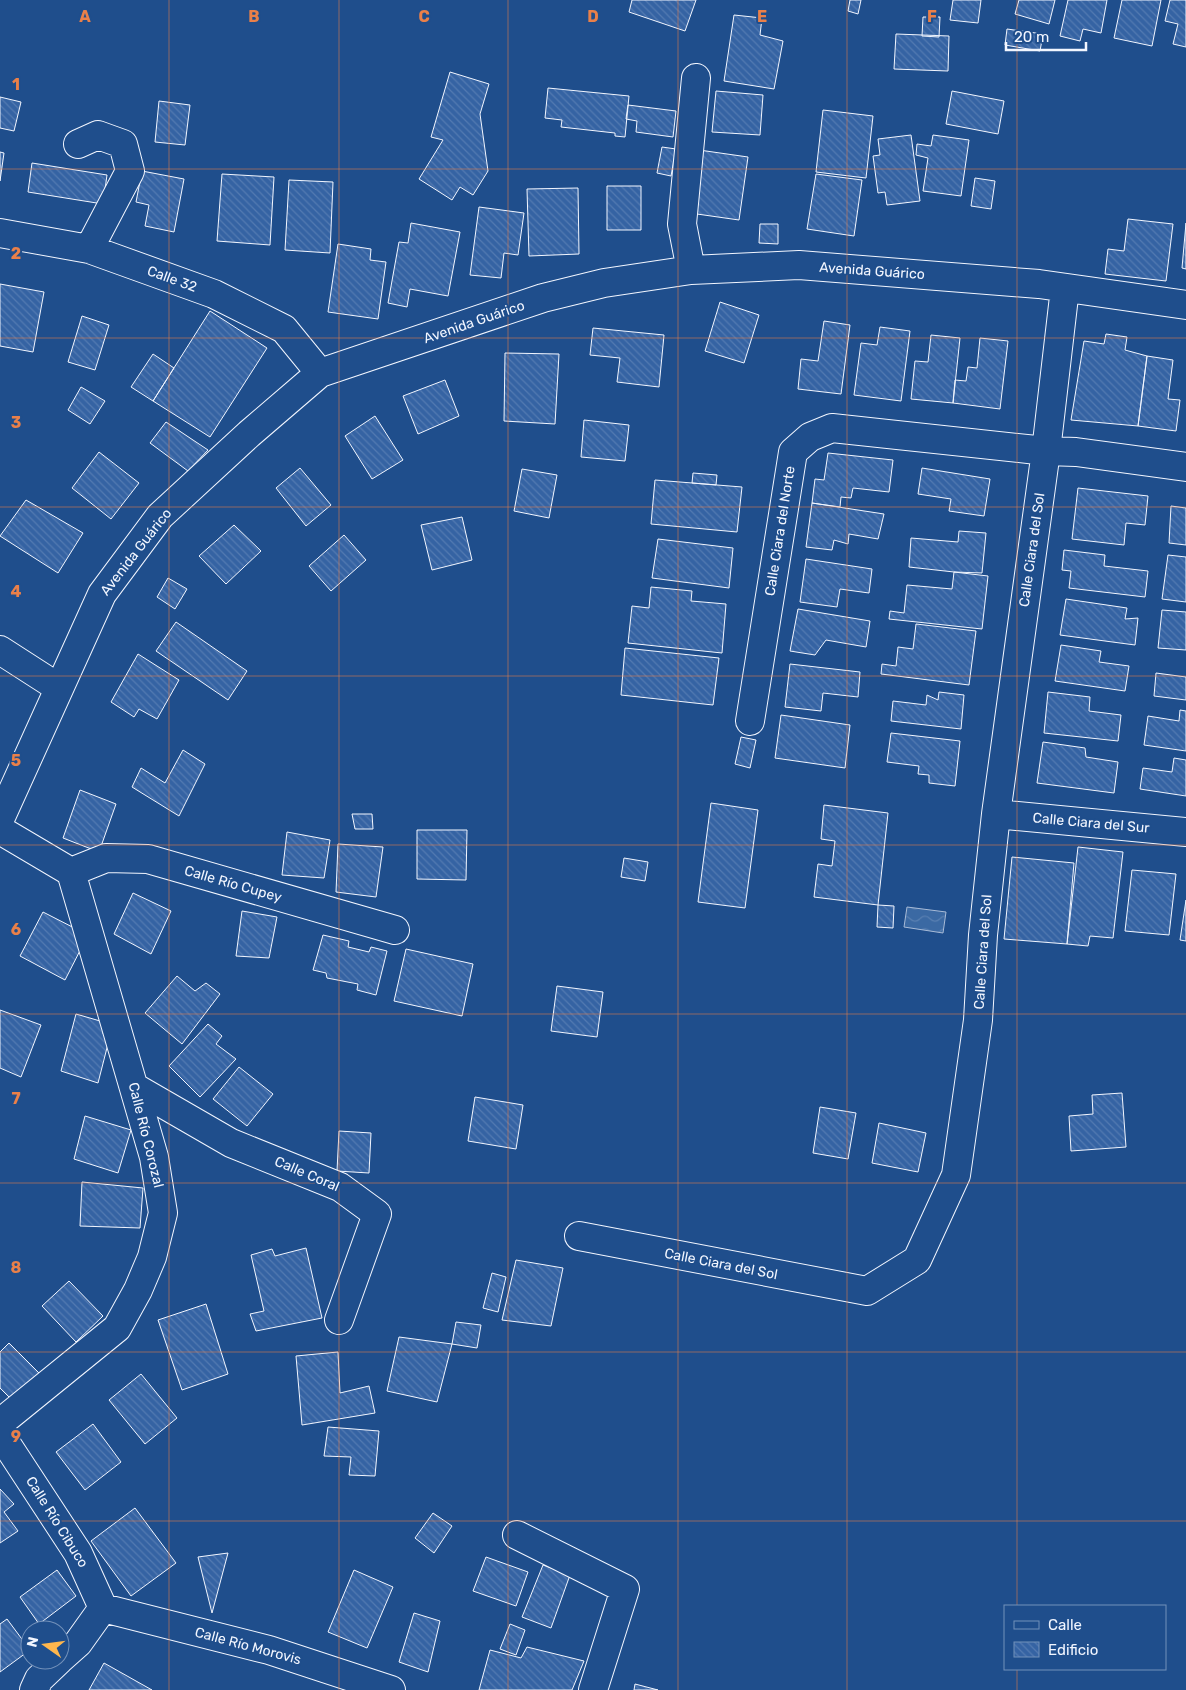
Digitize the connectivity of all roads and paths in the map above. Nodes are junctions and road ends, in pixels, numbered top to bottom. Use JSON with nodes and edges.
{"nodes":[{"id":1,"x":696,"y":78,"type":"dead end"},
{"id":2,"x":78,"y":144,"type":"dead end"},
{"id":3,"x":0,"y":232,"type":"edge"},
{"id":4,"x":90,"y":249,"type":"junction"},
{"id":5,"x":691,"y":270,"type":"junction"},
{"id":6,"x":1065,"y":288,"type":"junction"},
{"id":7,"x":1186,"y":305,"type":"edge"},
{"id":8,"x":320,"y":373,"type":"junction"},
{"id":9,"x":1046,"y":451,"type":"junction"},
{"id":10,"x":1186,"y":467,"type":"edge"},
{"id":11,"x":0,"y":650,"type":"edge"},
{"id":12,"x":59,"y":688,"type":"junction"},
{"id":13,"x":750,"y":721,"type":"dead end"},
{"id":14,"x":996,"y":814,"type":"junction"},
{"id":15,"x":0,"y":819,"type":"edge"},
{"id":16,"x":0,"y":830,"type":"edge"},
{"id":17,"x":1186,"y":832,"type":"edge"},
{"id":18,"x":71,"y":872,"type":"junction"},
{"id":19,"x":396,"y":930,"type":"dead end"},
{"id":20,"x":134,"y":1087,"type":"junction"},
{"id":21,"x":579,"y":1236,"type":"dead end"},
{"id":22,"x":339,"y":1320,"type":"dead end"},
{"id":23,"x":0,"y":1423,"type":"edge"},
{"id":24,"x":0,"y":1434,"type":"edge"},
{"id":25,"x":517,"y":1535,"type":"dead end"},
{"id":26,"x":103,"y":1608,"type":"junction"},
{"id":27,"x":70,"y":1651,"type":"edge"},
{"id":28,"x":49,"y":1670,"type":"edge"},
{"id":29,"x":34,"y":1690,"type":"edge"},
{"id":30,"x":391,"y":1690,"type":"edge"},
{"id":31,"x":593,"y":1690,"type":"edge"}],
"edges":[{"from":1,"to":5,"type":"street"},
{"from":2,"to":4,"type":"street"},
{"from":3,"to":4,"type":"street","name":"Calle 32"},
{"from":4,"to":8,"type":"street","name":"Calle 32"},
{"from":5,"to":6,"type":"street","name":"Avenida Guárico"},
{"from":5,"to":8,"type":"street","name":"Avenida Guárico"},
{"from":6,"to":7,"type":"street","name":"Avenida Guárico"},
{"from":6,"to":9,"type":"street","name":"Calle Ciara del Sol"},
{"from":8,"to":12,"type":"street","name":"Avenida Guárico"},
{"from":9,"to":10,"type":"street","name":"Calle Ciara del Norte"},
{"from":9,"to":13,"type":"street","name":"Calle Ciara del Norte"},
{"from":9,"to":14,"type":"street","name":"Calle Ciara del Sol"},
{"from":11,"to":12,"type":"street"},
{"from":12,"to":15,"type":"street","name":"Avenida Guárico"},
{"from":14,"to":17,"type":"street","name":"Calle Ciara del Sur"},
{"from":14,"to":21,"type":"street","name":"Calle Ciara del Sol"},
{"from":16,"to":18,"type":"street"},
{"from":18,"to":19,"type":"street","name":"Calle Río Cupey"},
{"from":18,"to":20,"type":"street","name":"Calle Río Corozal"},
{"from":20,"to":22,"type":"street","name":"Calle Coral"},
{"from":20,"to":23,"type":"street","name":"Calle Río Corozal"},
{"from":24,"to":26,"type":"street","name":"Calle Río Cibuco"},
{"from":25,"to":31,"type":"street"},
{"from":26,"to":27,"type":"street"},
{"from":26,"to":30,"type":"street","name":"Calle Río Morovis"},
{"from":28,"to":29,"type":"street"}]}
